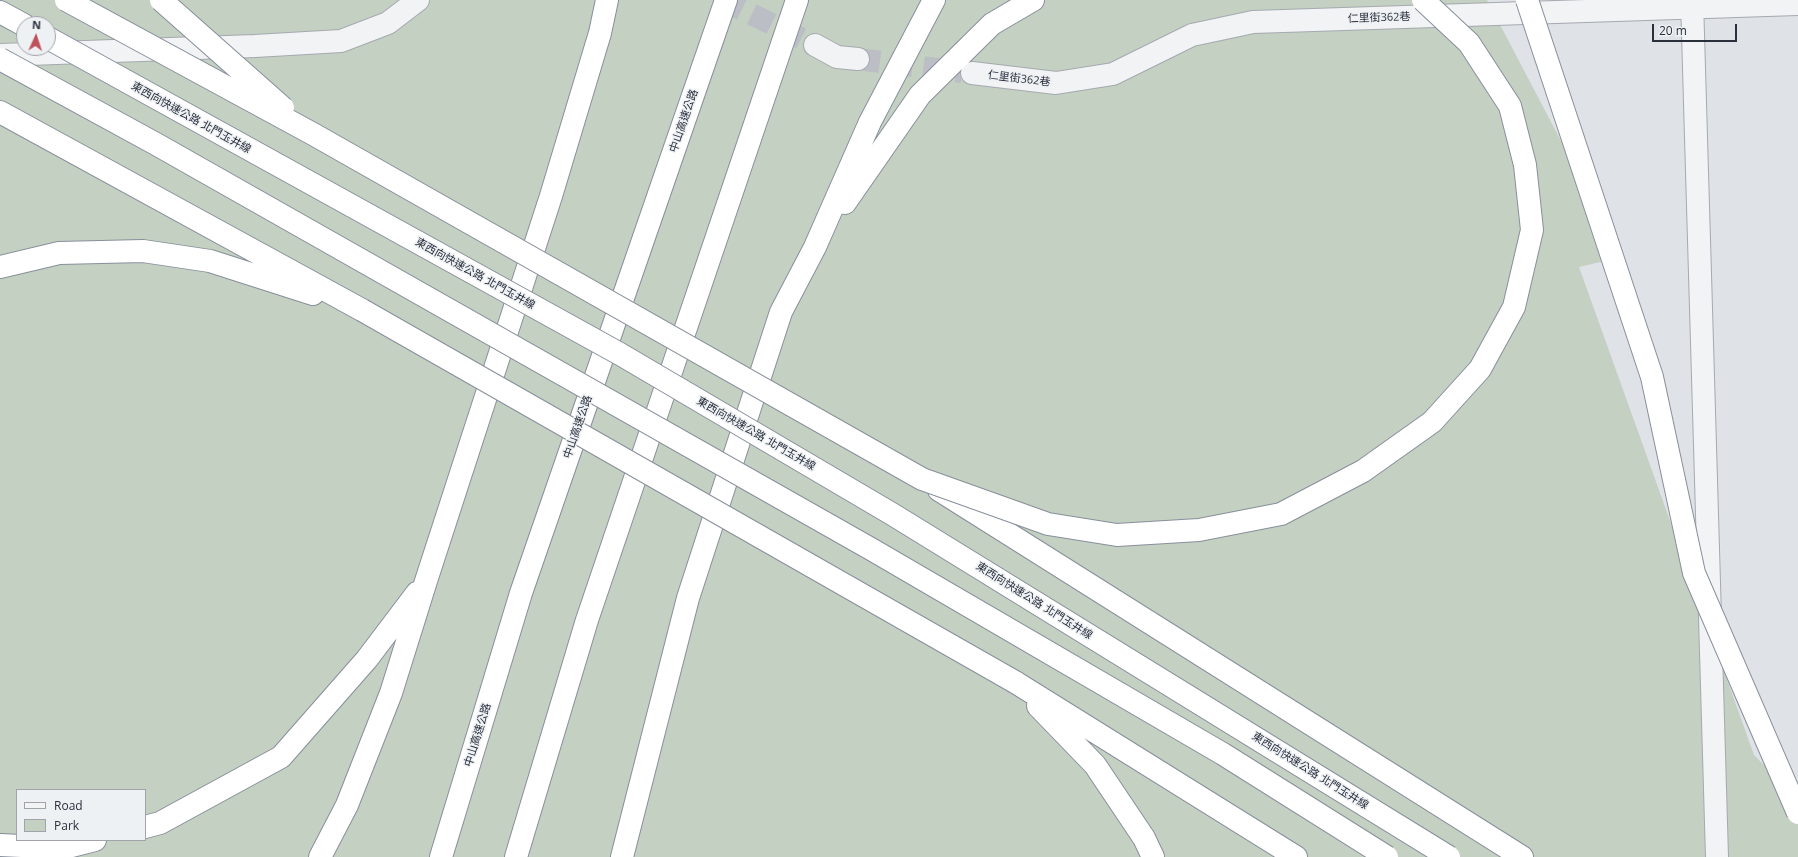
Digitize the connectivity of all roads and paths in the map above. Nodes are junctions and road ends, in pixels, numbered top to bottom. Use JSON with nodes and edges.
{"nodes":[{"id":1,"x":66,"y":0,"type":"edge"},
{"id":2,"x":161,"y":0,"type":"edge"},
{"id":3,"x":418,"y":0,"type":"edge"},
{"id":4,"x":608,"y":0,"type":"edge"},
{"id":5,"x":726,"y":0,"type":"edge"},
{"id":6,"x":797,"y":0,"type":"edge"},
{"id":7,"x":934,"y":0,"type":"edge"},
{"id":8,"x":1033,"y":0,"type":"edge"},
{"id":9,"x":1423,"y":0,"type":"edge"},
{"id":10,"x":1527,"y":0,"type":"edge"},
{"id":11,"x":1692,"y":4,"type":"edge"},
{"id":12,"x":1798,"y":4,"type":"edge"},
{"id":13,"x":0,"y":12,"type":"edge"},
{"id":14,"x":16,"y":21,"type":"edge"},
{"id":15,"x":56,"y":42,"type":"edge"},
{"id":16,"x":814,"y":46,"type":"tunnel mouth"},
{"id":17,"x":0,"y":55,"type":"edge"},
{"id":18,"x":0,"y":59,"type":"edge"},
{"id":19,"x":858,"y":59,"type":"tunnel mouth"},
{"id":20,"x":972,"y":73,"type":"tunnel mouth"},
{"id":21,"x":0,"y":112,"type":"edge"},
{"id":22,"x":313,"y":134,"type":"junction"},
{"id":23,"x":815,"y":247,"type":"junction"},
{"id":24,"x":0,"y":267,"type":"edge"},
{"id":25,"x":362,"y":310,"type":"junction"},
{"id":26,"x":922,"y":479,"type":"junction"},
{"id":27,"x":426,"y":580,"type":"junction"},
{"id":28,"x":1015,"y":682,"type":"junction"},
{"id":29,"x":640,"y":783,"type":"junction"},
{"id":30,"x":1798,"y":813,"type":"edge"},
{"id":31,"x":146,"y":827,"type":"edge"},
{"id":32,"x":91,"y":841,"type":"edge"},
{"id":33,"x":0,"y":845,"type":"edge"},
{"id":34,"x":320,"y":857,"type":"edge"},
{"id":35,"x":441,"y":857,"type":"edge"},
{"id":36,"x":516,"y":857,"type":"edge"},
{"id":37,"x":622,"y":857,"type":"edge"},
{"id":38,"x":631,"y":857,"type":"edge"},
{"id":39,"x":1154,"y":857,"type":"edge"},
{"id":40,"x":1296,"y":857,"type":"edge"},
{"id":41,"x":1387,"y":857,"type":"edge"},
{"id":42,"x":1449,"y":857,"type":"edge"},
{"id":43,"x":1522,"y":857,"type":"edge"},
{"id":44,"x":1717,"y":857,"type":"edge"}],
"edges":[{"from":1,"to":22,"type":"highway","bridge":true},
{"from":2,"to":22,"type":"highway","bridge":true},
{"from":3,"to":17,"type":"lane"},
{"from":4,"to":27,"type":"highway"},
{"from":5,"to":35,"type":"highway","name":"中山高速公路"},
{"from":6,"to":36,"type":"highway"},
{"from":7,"to":23,"type":"highway"},
{"from":8,"to":23,"type":"highway"},
{"from":9,"to":26,"type":"highway","bridge":true},
{"from":10,"to":30,"type":"highway","bridge":true},
{"from":11,"to":12,"type":"lane","name":"仁里街362巷"},
{"from":11,"to":20,"type":"lane","name":"仁里街362巷"},
{"from":11,"to":44,"type":"lane"},
{"from":13,"to":14,"type":"highway"},
{"from":15,"to":42,"type":"highway","name":"東西向快速公路 北門玉井線","bridge":true},
{"from":16,"to":19,"type":"lane"},
{"from":18,"to":41,"type":"highway","bridge":true},
{"from":21,"to":25,"type":"highway"},
{"from":22,"to":26,"type":"highway","bridge":true},
{"from":23,"to":29,"type":"highway"},
{"from":24,"to":25,"type":"highway"},
{"from":25,"to":28,"type":"highway","bridge":true},
{"from":26,"to":43,"type":"highway","bridge":true},
{"from":27,"to":31,"type":"highway"},
{"from":27,"to":34,"type":"highway"},
{"from":28,"to":39,"type":"highway"},
{"from":28,"to":40,"type":"highway"},
{"from":29,"to":37,"type":"highway"},
{"from":29,"to":38,"type":"highway"},
{"from":32,"to":33,"type":"highway"}]}
